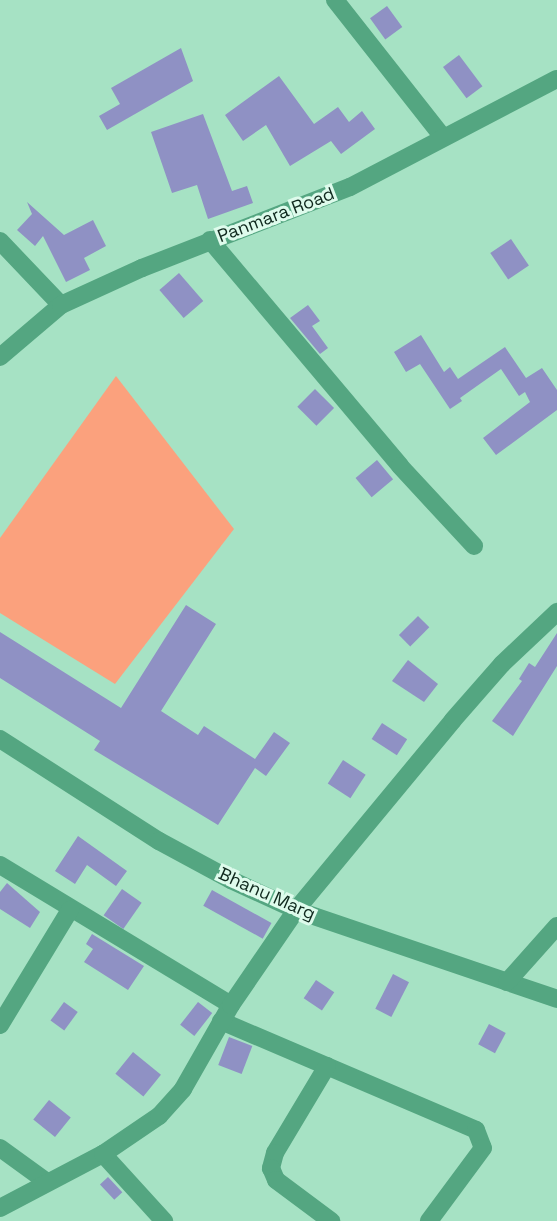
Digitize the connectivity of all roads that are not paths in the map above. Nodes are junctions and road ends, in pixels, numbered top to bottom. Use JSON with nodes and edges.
{"nodes":[{"id":1,"x":334,"y":0,"type":"edge"},
{"id":2,"x":557,"y":79,"type":"edge"},
{"id":3,"x":443,"y":137,"type":"junction"},
{"id":4,"x":210,"y":240,"type":"junction"},
{"id":5,"x":0,"y":241,"type":"edge"},
{"id":6,"x":61,"y":305,"type":"junction"},
{"id":7,"x":1,"y":352,"type":"edge"},
{"id":8,"x":474,"y":546,"type":"dead end"},
{"id":9,"x":554,"y":618,"type":"edge"},
{"id":10,"x":0,"y":739,"type":"edge"},
{"id":11,"x":0,"y":865,"type":"edge"},
{"id":12,"x":70,"y":910,"type":"junction"},
{"id":13,"x":296,"y":910,"type":"junction"},
{"id":14,"x":557,"y":926,"type":"edge"},
{"id":15,"x":507,"y":982,"type":"junction"},
{"id":16,"x":557,"y":999,"type":"edge"},
{"id":17,"x":226,"y":1013,"type":"junction"},
{"id":18,"x":2,"y":1020,"type":"edge"},
{"id":19,"x":327,"y":1066,"type":"junction"},
{"id":20,"x":0,"y":1148,"type":"edge"},
{"id":21,"x":103,"y":1154,"type":"junction"},
{"id":22,"x":47,"y":1182,"type":"junction"},
{"id":23,"x":6,"y":1212,"type":"edge"},
{"id":24,"x":164,"y":1221,"type":"edge"},
{"id":25,"x":331,"y":1221,"type":"edge"},
{"id":26,"x":429,"y":1221,"type":"edge"}],
"edges":[{"from":1,"to":3,"type":"street"},
{"from":2,"to":3,"type":"street","name":"Panmara Road"},
{"from":3,"to":4,"type":"street","name":"Panmara Road"},
{"from":4,"to":6,"type":"street","name":"Panmara Road"},
{"from":4,"to":8,"type":"street"},
{"from":5,"to":6,"type":"street"},
{"from":6,"to":7,"type":"street","name":"Panmara Road"},
{"from":9,"to":13,"type":"street"},
{"from":10,"to":13,"type":"street","name":"Bhanu Marg"},
{"from":11,"to":12,"type":"street"},
{"from":12,"to":17,"type":"street"},
{"from":12,"to":18,"type":"street"},
{"from":13,"to":15,"type":"street","name":"Bhanu Marg"},
{"from":13,"to":17,"type":"street"},
{"from":14,"to":15,"type":"street"},
{"from":15,"to":16,"type":"street","name":"Bhanu Marg"},
{"from":17,"to":19,"type":"street"},
{"from":17,"to":21,"type":"street"},
{"from":19,"to":25,"type":"street"},
{"from":19,"to":26,"type":"street"},
{"from":20,"to":22,"type":"street"},
{"from":21,"to":22,"type":"street"},
{"from":21,"to":24,"type":"street"},
{"from":22,"to":23,"type":"street"}]}
